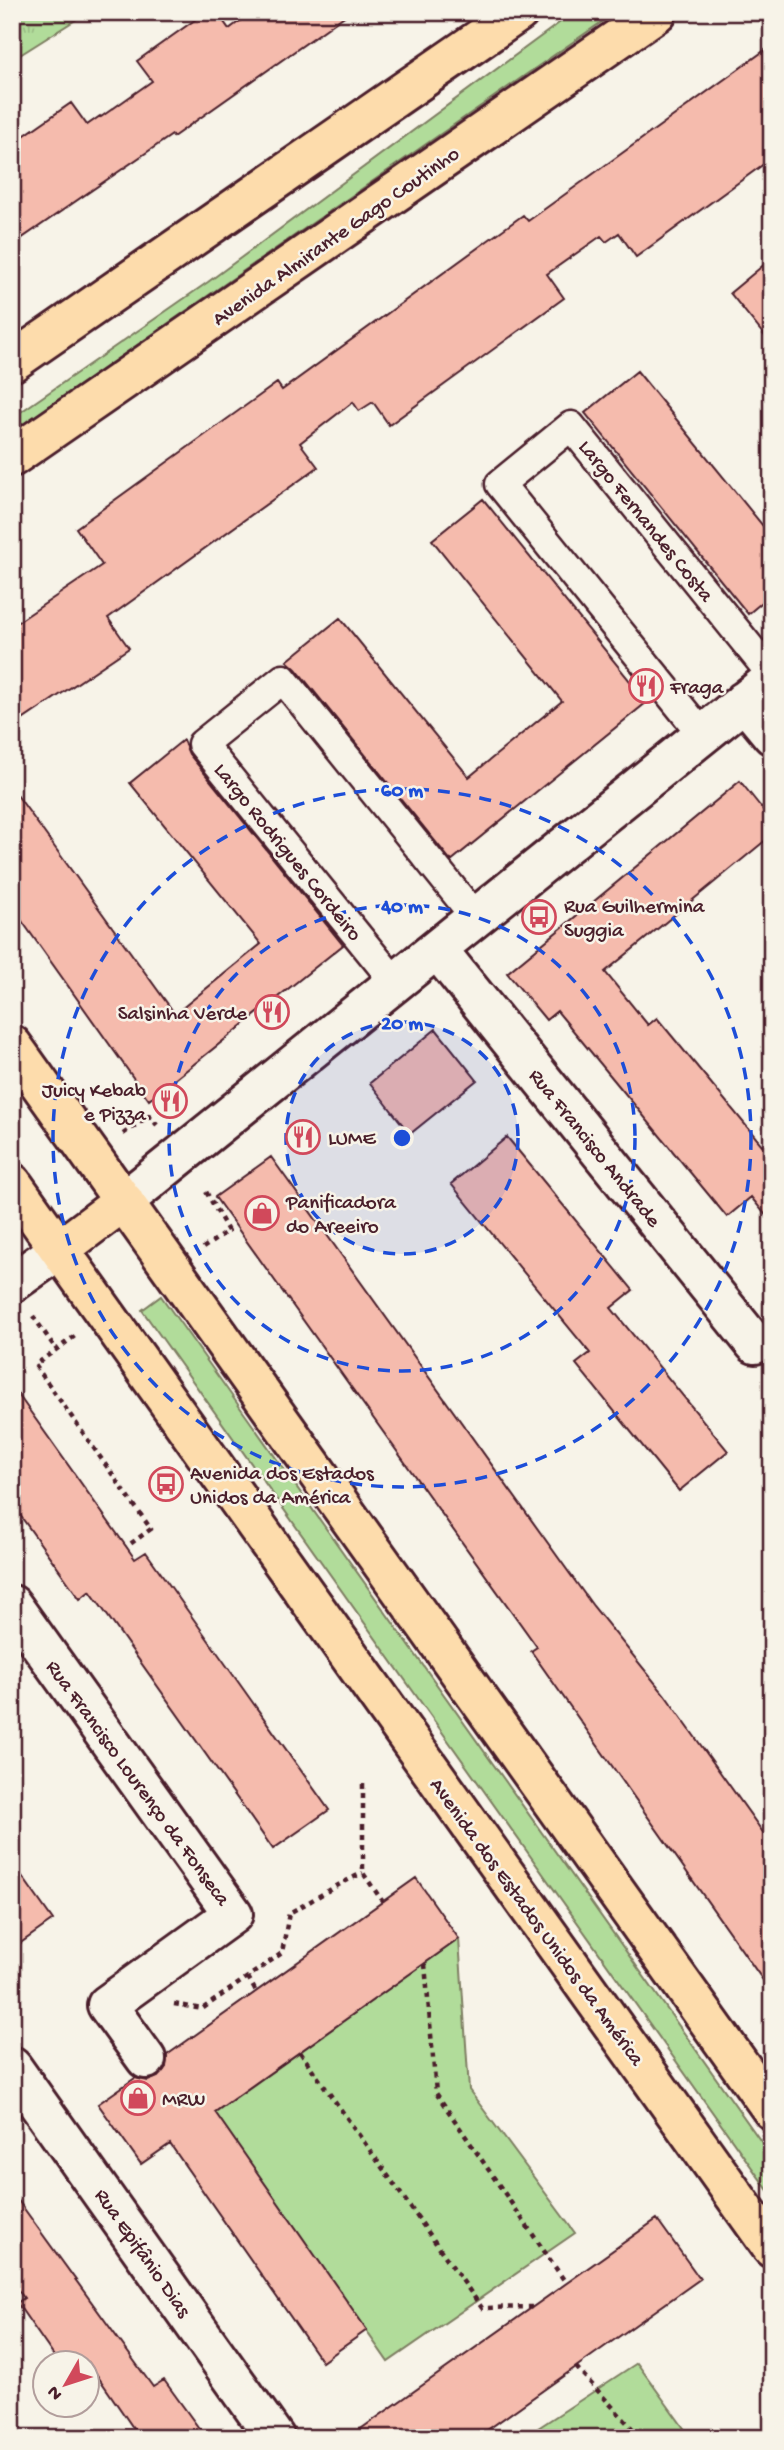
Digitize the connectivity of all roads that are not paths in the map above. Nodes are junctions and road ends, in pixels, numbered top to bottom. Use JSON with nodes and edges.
{"nodes":[{"id":1,"x":519,"y":12,"type":"edge"},
{"id":2,"x":657,"y":12,"type":"edge"},
{"id":3,"x":12,"y":362,"type":"edge"},
{"id":4,"x":12,"y":457,"type":"edge"},
{"id":5,"x":763,"y":685,"type":"edge"},
{"id":6,"x":703,"y":735,"type":"junction"},
{"id":7,"x":772,"y":735,"type":"edge"},
{"id":8,"x":476,"y":918,"type":"junction"},
{"id":9,"x":437,"y":949,"type":"junction"},
{"id":10,"x":396,"y":982,"type":"junction"},
{"id":11,"x":12,"y":1045,"type":"edge"},
{"id":12,"x":12,"y":1183,"type":"edge"},
{"id":13,"x":124,"y":1201,"type":"junction"},
{"id":14,"x":60,"y":1249,"type":"junction"},
{"id":15,"x":12,"y":1283,"type":"edge"},
{"id":16,"x":755,"y":1344,"type":"dead end"},
{"id":17,"x":12,"y":1605,"type":"edge"},
{"id":18,"x":146,"y":2059,"type":"dead end"},
{"id":19,"x":12,"y":2067,"type":"edge"},
{"id":20,"x":772,"y":2110,"type":"edge"},
{"id":21,"x":772,"y":2248,"type":"edge"},
{"id":22,"x":275,"y":2438,"type":"edge"}],
"edges":[{"from":1,"to":3,"type":"main road"},
{"from":2,"to":4,"type":"main road","name":"Avenida Almirante Gago Coutinho"},
{"from":5,"to":6,"type":"street"},
{"from":5,"to":6,"type":"street","name":"Largo Fernandes Costa"},
{"from":5,"to":7,"type":"street"},
{"from":6,"to":8,"type":"street"},
{"from":8,"to":9,"type":"street"},
{"from":8,"to":10,"type":"street","name":"Largo Rodrigues Cordeiro"},
{"from":9,"to":10,"type":"street"},
{"from":9,"to":16,"type":"street","name":"Rua Francisco Andrade"},
{"from":10,"to":13,"type":"street"},
{"from":11,"to":13,"type":"main road"},
{"from":12,"to":14,"type":"main road","name":"Avenida dos Estados Unidos da América"},
{"from":13,"to":14,"type":"main road"},
{"from":13,"to":20,"type":"main road"},
{"from":14,"to":15,"type":"street"},
{"from":14,"to":21,"type":"main road","name":"Avenida dos Estados Unidos da América"},
{"from":17,"to":18,"type":"street","name":"Rua Francisco Lourenço da Fonseca"},
{"from":19,"to":22,"type":"street","name":"Rua Epifânio Dias"}]}
